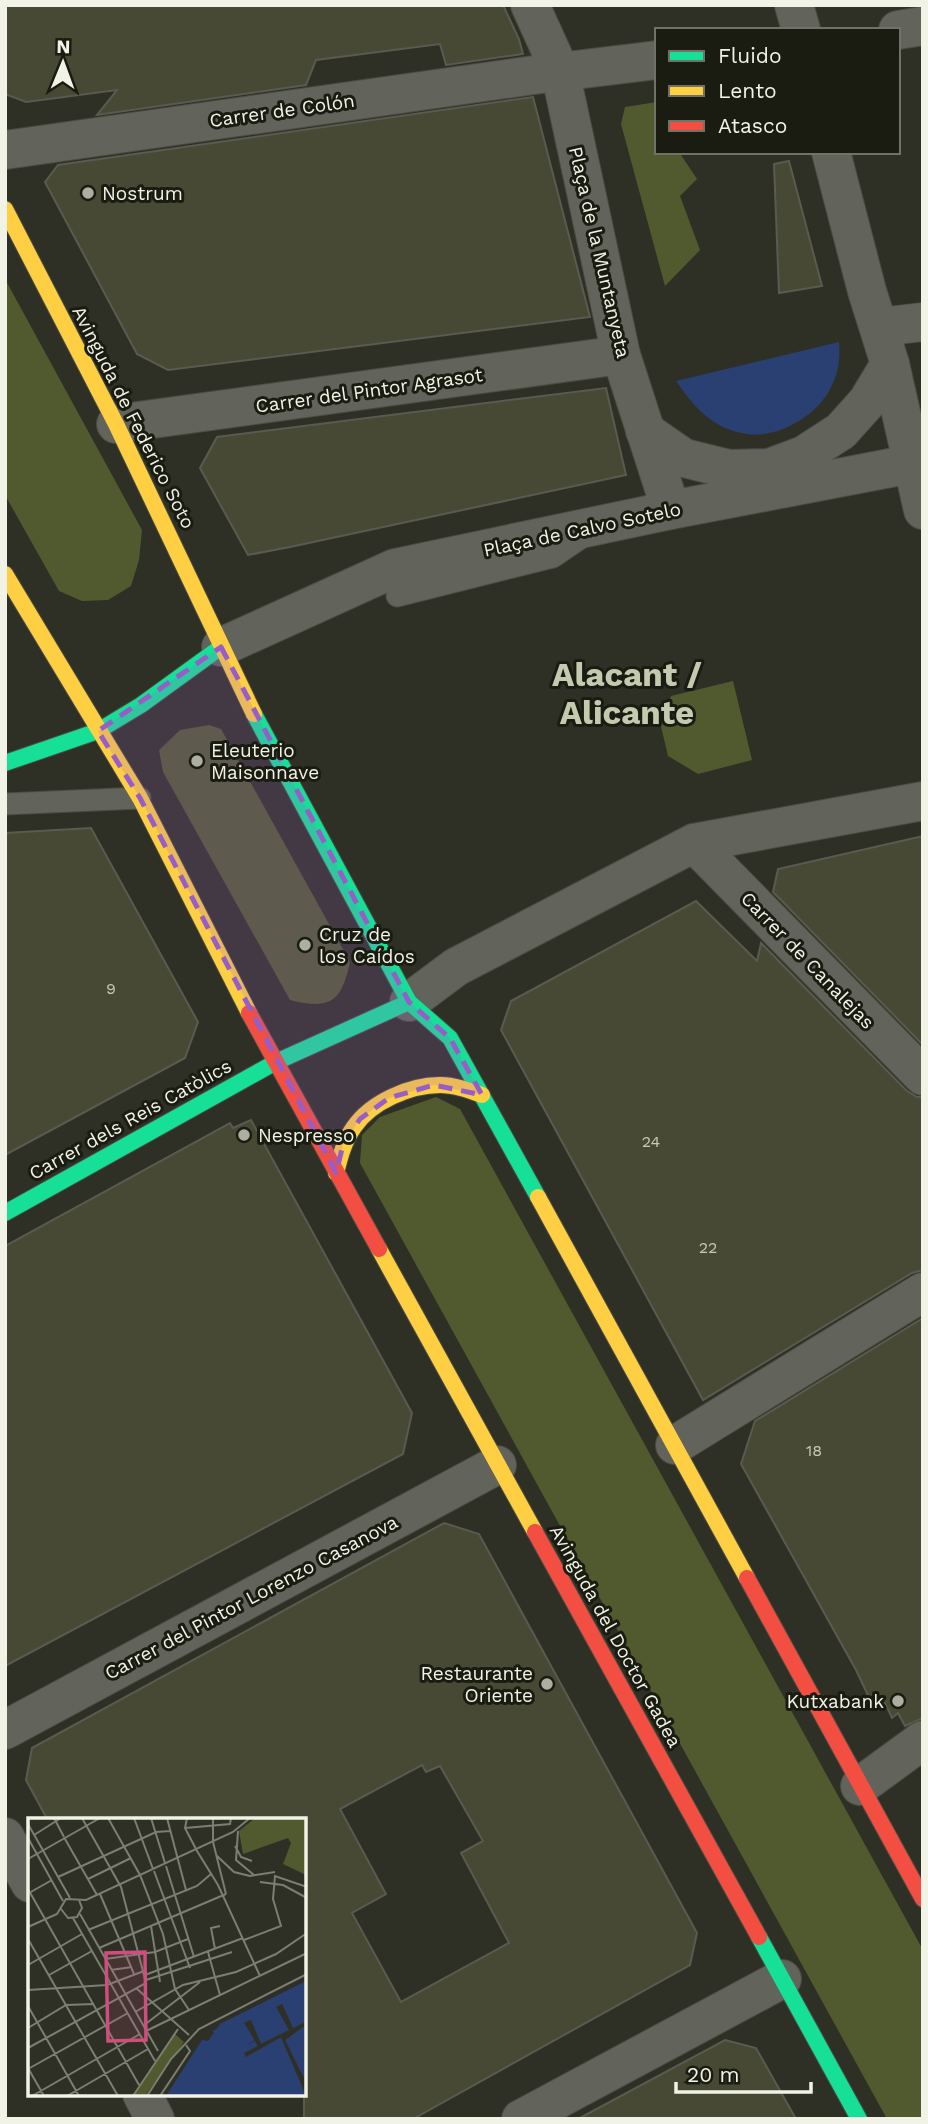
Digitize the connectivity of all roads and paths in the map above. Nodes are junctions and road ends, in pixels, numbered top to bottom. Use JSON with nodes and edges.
{"nodes":[{"id":1,"x":530,"y":5,"type":"edge"},
{"id":2,"x":794,"y":5,"type":"edge"},
{"id":3,"x":923,"y":26,"type":"edge"},
{"id":4,"x":800,"y":28,"type":"edge"},
{"id":5,"x":900,"y":30,"type":"edge"},
{"id":6,"x":655,"y":60,"type":"edge"},
{"id":7,"x":559,"y":71,"type":"junction"},
{"id":8,"x":5,"y":150,"type":"edge"},
{"id":9,"x":832,"y":154,"type":"edge"},
{"id":10,"x":5,"y":209,"type":"edge"},
{"id":11,"x":923,"y":323,"type":"edge"},
{"id":12,"x":879,"y":327,"type":"junction"},
{"id":13,"x":621,"y":355,"type":"junction"},
{"id":14,"x":890,"y":364,"type":"junction"},
{"id":15,"x":116,"y":424,"type":"junction"},
{"id":16,"x":645,"y":431,"type":"junction"},
{"id":17,"x":911,"y":464,"type":"junction"},
{"id":18,"x":671,"y":510,"type":"junction"},
{"id":19,"x":923,"y":510,"type":"edge"},
{"id":20,"x":600,"y":525,"type":"junction"},
{"id":21,"x":5,"y":574,"type":"edge"},
{"id":22,"x":397,"y":596,"type":"dead end"},
{"id":23,"x":220,"y":647,"type":"junction"},
{"id":24,"x":97,"y":731,"type":"junction"},
{"id":25,"x":5,"y":763,"type":"edge"},
{"id":26,"x":140,"y":798,"type":"junction"},
{"id":27,"x":920,"y":798,"type":"edge"},
{"id":28,"x":5,"y":804,"type":"edge"},
{"id":29,"x":694,"y":843,"type":"junction"},
{"id":30,"x":409,"y":1002,"type":"junction"},
{"id":31,"x":276,"y":1062,"type":"junction"},
{"id":32,"x":923,"y":1076,"type":"edge"},
{"id":33,"x":482,"y":1095,"type":"junction"},
{"id":34,"x":337,"y":1173,"type":"junction"},
{"id":35,"x":5,"y":1213,"type":"edge"},
{"id":36,"x":923,"y":1292,"type":"edge"},
{"id":37,"x":675,"y":1446,"type":"junction"},
{"id":38,"x":497,"y":1465,"type":"junction"},
{"id":39,"x":5,"y":1730,"type":"edge"},
{"id":40,"x":923,"y":1740,"type":"edge"},
{"id":41,"x":860,"y":1786,"type":"junction"},
{"id":42,"x":5,"y":1837,"type":"edge"},
{"id":43,"x":28,"y":1879,"type":"edge"},
{"id":44,"x":923,"y":1899,"type":"edge"},
{"id":45,"x":782,"y":1979,"type":"junction"},
{"id":46,"x":143,"y":2096,"type":"edge"},
{"id":47,"x":155,"y":2119,"type":"edge"},
{"id":48,"x":521,"y":2119,"type":"edge"},
{"id":49,"x":859,"y":2119,"type":"edge"}],
"edges":[{"from":1,"to":7,"type":"street","name":"Plaça de la Muntanyeta"},
{"from":2,"to":4,"type":"street"},
{"from":3,"to":5,"type":"street"},
{"from":6,"to":7,"type":"street"},
{"from":7,"to":8,"type":"street","name":"Carrer de Colón"},
{"from":7,"to":13,"type":"street","name":"Plaça de la Muntanyeta"},
{"from":9,"to":12,"type":"street"},
{"from":10,"to":15,"type":"street","name":"Avinguda de Federico Soto"},
{"from":11,"to":12,"type":"street"},
{"from":12,"to":14,"type":"street"},
{"from":13,"to":15,"type":"street","name":"Carrer del Pintor Agrasot"},
{"from":13,"to":16,"type":"street","name":"Plaça de la Muntanyeta"},
{"from":14,"to":16,"type":"street"},
{"from":14,"to":17,"type":"street"},
{"from":15,"to":23,"type":"street","name":"Avinguda de Federico Soto"},
{"from":16,"to":18,"type":"street","name":"Plaça de la Muntanyeta"},
{"from":17,"to":18,"type":"street","name":"Plaça de Calvo Sotelo"},
{"from":17,"to":19,"type":"street"},
{"from":18,"to":20,"type":"street","name":"Plaça de Calvo Sotelo"},
{"from":20,"to":22,"type":"lane"},
{"from":20,"to":23,"type":"street","name":"Plaça de Calvo Sotelo"},
{"from":21,"to":24,"type":"street"},
{"from":23,"to":24,"type":"street","name":"Plaça de Calvo Sotelo"},
{"from":23,"to":30,"type":"street"},
{"from":24,"to":25,"type":"street","name":"Plaça de Calvo Sotelo"},
{"from":24,"to":26,"type":"street"},
{"from":26,"to":28,"type":"lane"},
{"from":26,"to":31,"type":"street"},
{"from":27,"to":29,"type":"street"},
{"from":29,"to":30,"type":"street"},
{"from":29,"to":32,"type":"street","name":"Carrer de Canalejas"},
{"from":30,"to":31,"type":"street"},
{"from":30,"to":33,"type":"street"},
{"from":31,"to":34,"type":"street","name":"Avinguda del Doctor Gadea"},
{"from":31,"to":35,"type":"street","name":"Carrer dels Reis Catòlics"},
{"from":33,"to":34,"type":"street"},
{"from":33,"to":37,"type":"street"},
{"from":34,"to":38,"type":"street","name":"Avinguda del Doctor Gadea"},
{"from":36,"to":37,"type":"street"},
{"from":37,"to":41,"type":"street"},
{"from":38,"to":39,"type":"street","name":"Carrer del Pintor Lorenzo Casanova"},
{"from":38,"to":45,"type":"street","name":"Avinguda del Doctor Gadea"},
{"from":40,"to":41,"type":"street"},
{"from":41,"to":44,"type":"street"},
{"from":42,"to":43,"type":"street"},
{"from":45,"to":48,"type":"street"},
{"from":45,"to":49,"type":"street","name":"Avinguda del Doctor Gadea"},
{"from":46,"to":47,"type":"street"}]}
